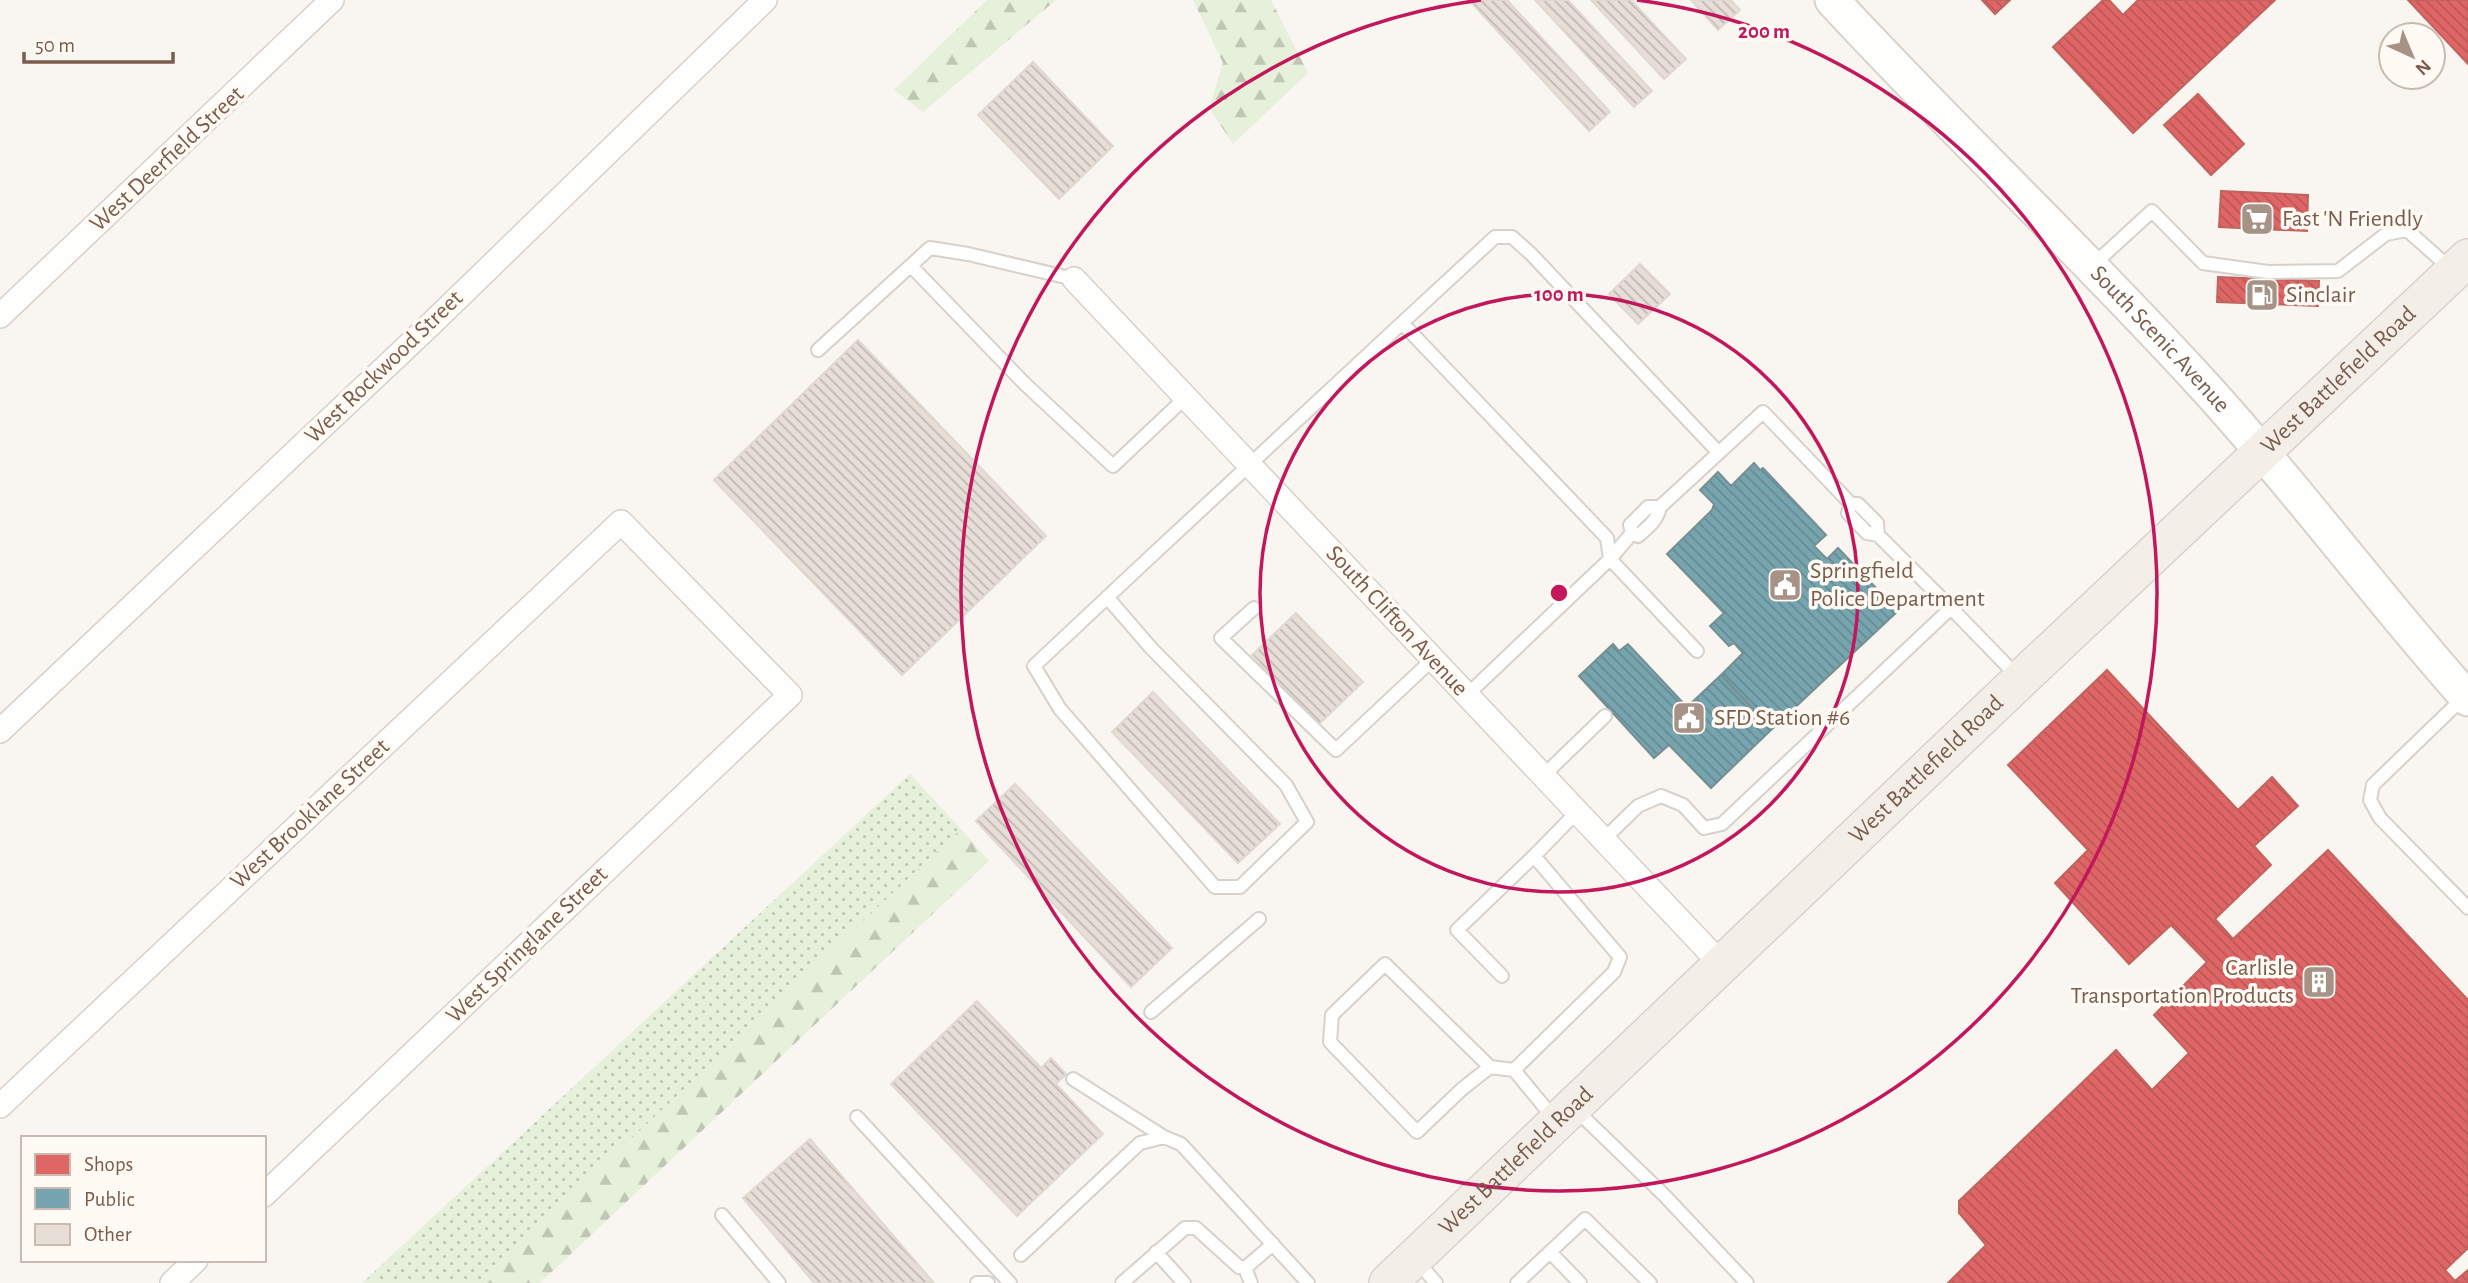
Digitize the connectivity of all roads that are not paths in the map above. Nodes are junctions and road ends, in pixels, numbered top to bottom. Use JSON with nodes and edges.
{"nodes":[{"id":1,"x":332,"y":0,"type":"edge"},
{"id":2,"x":765,"y":0,"type":"edge"},
{"id":3,"x":1832,"y":0,"type":"edge"},
{"id":4,"x":2461,"y":265,"type":"edge"},
{"id":5,"x":911,"y":266,"type":"junction"},
{"id":6,"x":2091,"y":267,"type":"junction"},
{"id":7,"x":1074,"y":279,"type":"joint"},
{"id":8,"x":0,"y":316,"type":"edge"},
{"id":9,"x":1402,"y":323,"type":"junction"},
{"id":10,"x":818,"y":350,"type":"dead end"},
{"id":11,"x":1186,"y":397,"type":"junction"},
{"id":12,"x":2261,"y":452,"type":"junction"},
{"id":13,"x":1719,"y":453,"type":"junction"},
{"id":14,"x":1250,"y":465,"type":"junction"},
{"id":15,"x":621,"y":522,"type":"joint"},
{"id":16,"x":1610,"y":559,"type":"junction"},
{"id":17,"x":1107,"y":597,"type":"junction"},
{"id":18,"x":1254,"y":608,"type":"dead end"},
{"id":19,"x":1951,"y":608,"type":"junction"},
{"id":20,"x":1697,"y":651,"type":"dead end"},
{"id":21,"x":1433,"y":659,"type":"junction"},
{"id":22,"x":2021,"y":679,"type":"junction"},
{"id":23,"x":2464,"y":688,"type":"edge"},
{"id":24,"x":1467,"y":695,"type":"junction"},
{"id":25,"x":1605,"y":716,"type":"dead end"},
{"id":26,"x":0,"y":731,"type":"edge"},
{"id":27,"x":1543,"y":776,"type":"junction"},
{"id":28,"x":1577,"y":812,"type":"junction"},
{"id":29,"x":1603,"y":840,"type":"junction"},
{"id":30,"x":1534,"y":856,"type":"junction"},
{"id":31,"x":2468,"y":908,"type":"edge"},
{"id":32,"x":1259,"y":919,"type":"dead end"},
{"id":33,"x":1721,"y":964,"type":"junction"},
{"id":34,"x":1502,"y":976,"type":"dead end"},
{"id":35,"x":1150,"y":1012,"type":"dead end"},
{"id":36,"x":1490,"y":1067,"type":"junction"},
{"id":37,"x":1514,"y":1070,"type":"junction"},
{"id":38,"x":1073,"y":1079,"type":"dead end"},
{"id":39,"x":0,"y":1106,"type":"edge"},
{"id":40,"x":1565,"y":1114,"type":"junction"},
{"id":41,"x":857,"y":1117,"type":"dead end"},
{"id":42,"x":1164,"y":1137,"type":"junction"},
{"id":43,"x":266,"y":1193,"type":"edge"},
{"id":44,"x":722,"y":1216,"type":"dead end"},
{"id":45,"x":1273,"y":1244,"type":"junction"},
{"id":46,"x":1156,"y":1252,"type":"junction"},
{"id":47,"x":1550,"y":1252,"type":"junction"},
{"id":48,"x":1021,"y":1255,"type":"dead end"},
{"id":49,"x":193,"y":1262,"type":"edge"},
{"id":50,"x":1245,"y":1268,"type":"junction"},
{"id":51,"x":1425,"y":1271,"type":"edge"},
{"id":52,"x":172,"y":1283,"type":"edge"},
{"id":53,"x":779,"y":1283,"type":"edge"},
{"id":54,"x":977,"y":1283,"type":"edge"},
{"id":55,"x":988,"y":1283,"type":"edge"},
{"id":56,"x":1010,"y":1283,"type":"edge"},
{"id":57,"x":1122,"y":1283,"type":"edge"},
{"id":58,"x":1184,"y":1283,"type":"edge"},
{"id":59,"x":1251,"y":1283,"type":"edge"},
{"id":60,"x":1308,"y":1283,"type":"edge"},
{"id":61,"x":1388,"y":1283,"type":"edge"},
{"id":62,"x":1517,"y":1283,"type":"edge"},
{"id":63,"x":1580,"y":1283,"type":"edge"},
{"id":64,"x":1650,"y":1283,"type":"edge"},
{"id":65,"x":1747,"y":1283,"type":"edge"}],
"edges":[{"from":1,"to":8,"type":"street","name":"West Deerfield Street"},
{"from":2,"to":26,"type":"street","name":"West Rockwood Street"},
{"from":3,"to":6,"type":"main road","name":"South Scenic Avenue"},
{"from":4,"to":6,"type":"lane"},
{"from":4,"to":12,"type":"main road","name":"West Battlefield Road"},
{"from":5,"to":7,"type":"lane"},
{"from":5,"to":10,"type":"lane"},
{"from":5,"to":11,"type":"lane"},
{"from":6,"to":12,"type":"main road","name":"South Scenic Avenue"},
{"from":7,"to":11,"type":"street","name":"South Clifton Avenue"},
{"from":9,"to":13,"type":"lane"},
{"from":9,"to":14,"type":"lane"},
{"from":9,"to":16,"type":"lane"},
{"from":11,"to":14,"type":"street","name":"South Clifton Avenue"},
{"from":12,"to":22,"type":"main road","name":"West Battlefield Road"},
{"from":12,"to":23,"type":"main road","name":"South Scenic Avenue"},
{"from":13,"to":16,"type":"lane"},
{"from":13,"to":19,"type":"lane"},
{"from":14,"to":17,"type":"lane"},
{"from":14,"to":21,"type":"street","name":"South Clifton Avenue"},
{"from":15,"to":39,"type":"street","name":"West Brooklane Street"},
{"from":15,"to":43,"type":"street","name":"West Springlane Street"},
{"from":16,"to":20,"type":"lane"},
{"from":16,"to":24,"type":"lane"},
{"from":17,"to":17,"type":"lane"},
{"from":18,"to":21,"type":"lane"},
{"from":19,"to":22,"type":"lane"},
{"from":19,"to":29,"type":"lane"},
{"from":21,"to":24,"type":"street","name":"South Clifton Avenue"},
{"from":22,"to":33,"type":"main road","name":"West Battlefield Road"},
{"from":23,"to":31,"type":"lane"},
{"from":24,"to":27,"type":"street","name":"South Clifton Avenue"},
{"from":25,"to":27,"type":"lane"},
{"from":27,"to":28,"type":"street","name":"South Clifton Avenue"},
{"from":28,"to":29,"type":"street","name":"South Clifton Avenue"},
{"from":28,"to":30,"type":"lane"},
{"from":29,"to":33,"type":"street","name":"South Clifton Avenue"},
{"from":30,"to":34,"type":"lane"},
{"from":30,"to":37,"type":"lane"},
{"from":32,"to":35,"type":"lane"},
{"from":33,"to":40,"type":"main road","name":"West Battlefield Road"},
{"from":36,"to":36,"type":"lane"},
{"from":36,"to":37,"type":"lane"},
{"from":37,"to":40,"type":"lane"},
{"from":38,"to":42,"type":"lane"},
{"from":40,"to":51,"type":"main road","name":"West Battlefield Road"},
{"from":40,"to":65,"type":"lane"},
{"from":41,"to":56,"type":"lane"},
{"from":42,"to":45,"type":"lane"},
{"from":42,"to":48,"type":"lane"},
{"from":44,"to":53,"type":"lane"},
{"from":45,"to":50,"type":"lane"},
{"from":45,"to":60,"type":"lane"},
{"from":46,"to":50,"type":"lane"},
{"from":46,"to":57,"type":"lane"},
{"from":46,"to":58,"type":"lane"},
{"from":47,"to":62,"type":"lane"},
{"from":47,"to":63,"type":"lane"},
{"from":47,"to":64,"type":"lane"},
{"from":49,"to":52,"type":"street"},
{"from":50,"to":59,"type":"lane"},
{"from":51,"to":61,"type":"main road","name":"West Battlefield Road"},
{"from":54,"to":55,"type":"lane"}]}
